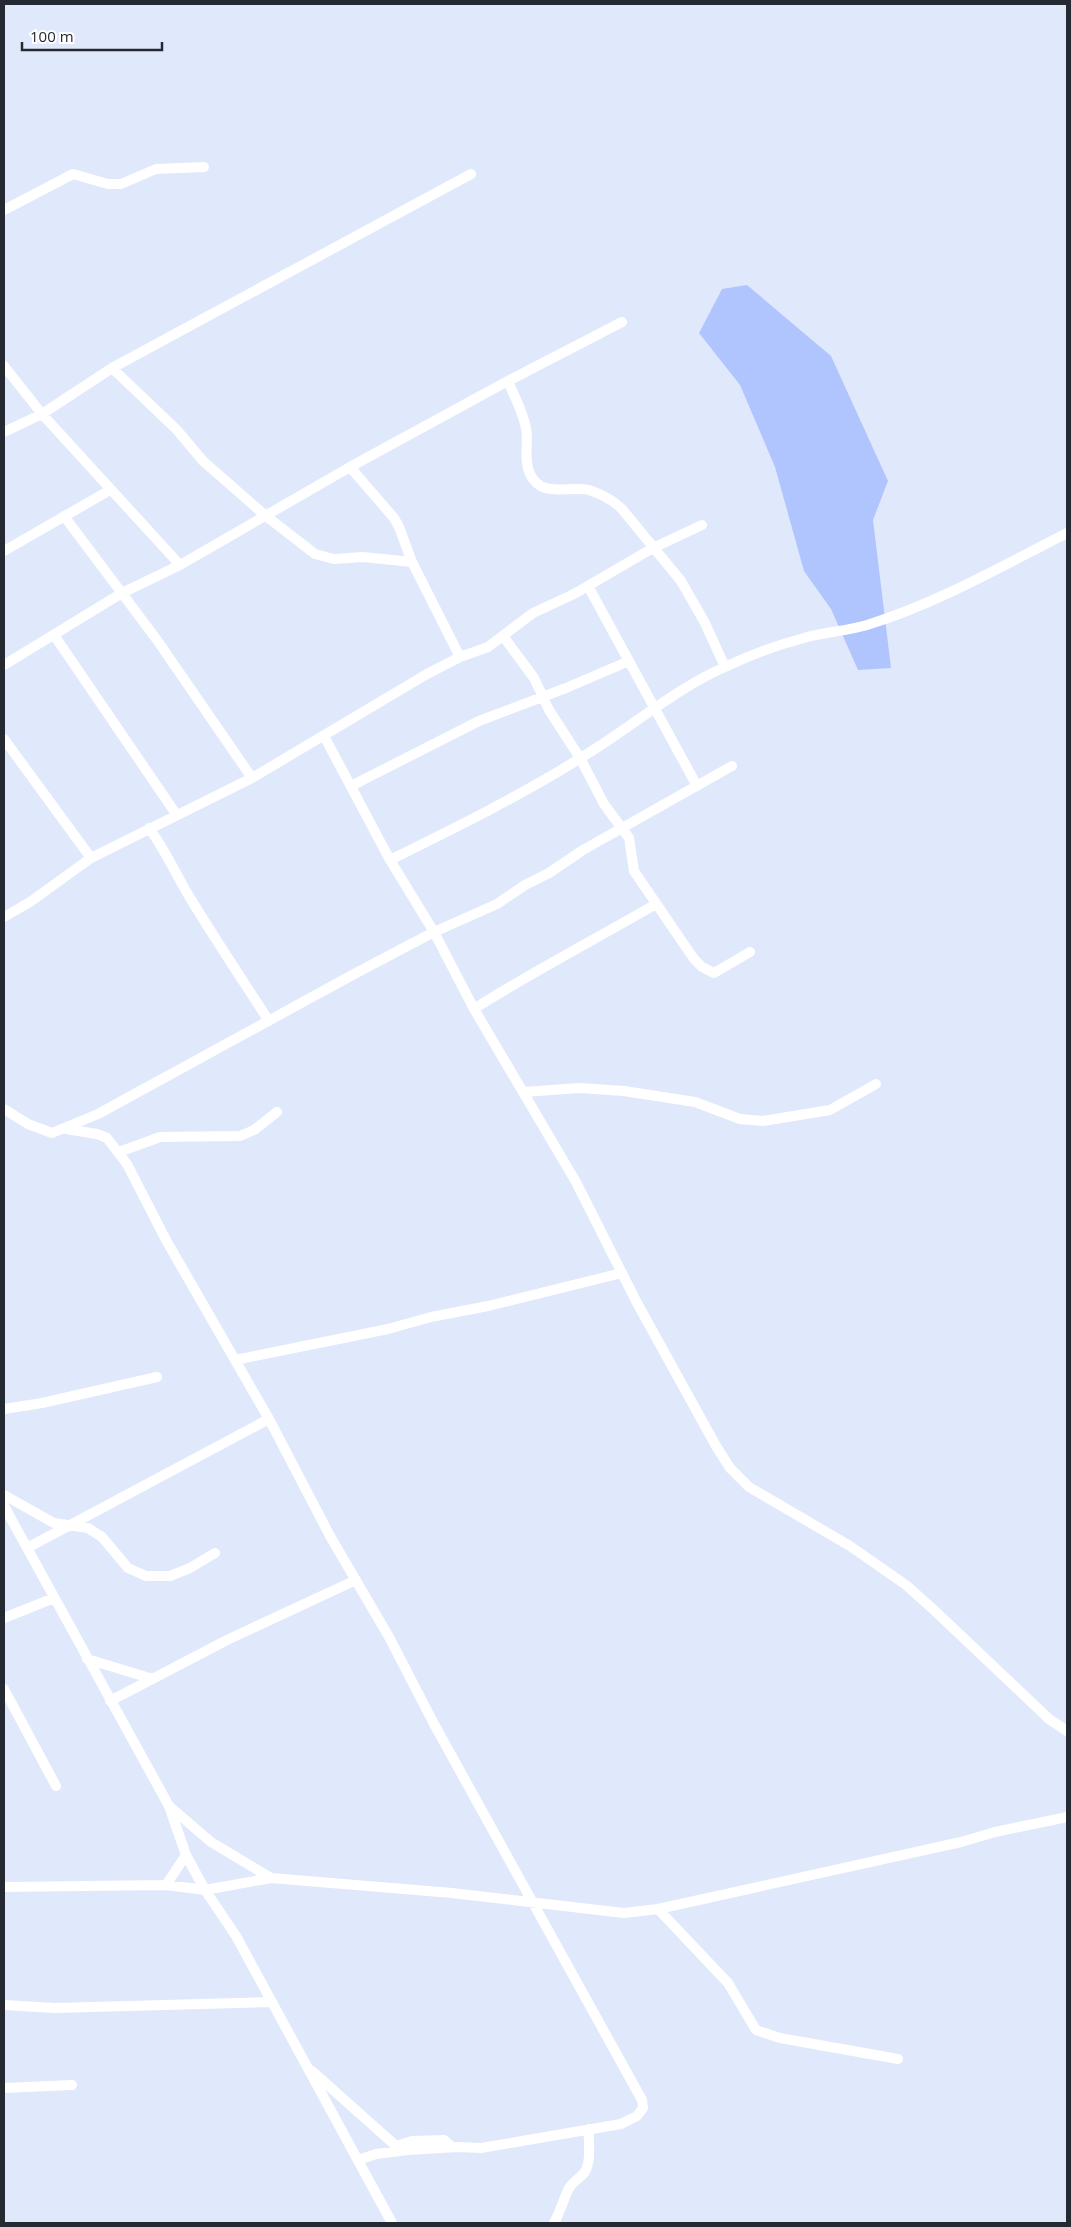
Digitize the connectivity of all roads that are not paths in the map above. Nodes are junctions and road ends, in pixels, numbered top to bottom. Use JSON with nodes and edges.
{"nodes":[{"id":1,"x":204,"y":167,"type":"dead end"},
{"id":2,"x":471,"y":174,"type":"dead end"},
{"id":3,"x":4,"y":210,"type":"edge"},
{"id":4,"x":622,"y":322,"type":"dead end"},
{"id":5,"x":4,"y":366,"type":"edge"},
{"id":6,"x":112,"y":368,"type":"junction"},
{"id":7,"x":508,"y":381,"type":"junction"},
{"id":8,"x":42,"y":414,"type":"junction"},
{"id":9,"x":4,"y":432,"type":"edge"},
{"id":10,"x":350,"y":467,"type":"junction"},
{"id":11,"x":110,"y":490,"type":"junction"},
{"id":12,"x":64,"y":516,"type":"junction"},
{"id":13,"x":266,"y":516,"type":"junction"},
{"id":14,"x":702,"y":525,"type":"dead end"},
{"id":15,"x":1067,"y":532,"type":"edge"},
{"id":16,"x":653,"y":548,"type":"junction"},
{"id":17,"x":4,"y":551,"type":"edge"},
{"id":18,"x":412,"y":562,"type":"junction"},
{"id":19,"x":180,"y":565,"type":"junction"},
{"id":20,"x":588,"y":586,"type":"junction"},
{"id":21,"x":122,"y":594,"type":"junction"},
{"id":22,"x":54,"y":635,"type":"junction"},
{"id":23,"x":503,"y":636,"type":"junction"},
{"id":24,"x":460,"y":657,"type":"junction"},
{"id":25,"x":629,"y":661,"type":"junction"},
{"id":26,"x":4,"y":665,"type":"edge"},
{"id":27,"x":725,"y":667,"type":"junction"},
{"id":28,"x":542,"y":697,"type":"junction"},
{"id":29,"x":654,"y":707,"type":"junction"},
{"id":30,"x":324,"y":736,"type":"junction"},
{"id":31,"x":4,"y":739,"type":"edge"},
{"id":32,"x":580,"y":758,"type":"junction"},
{"id":33,"x":732,"y":766,"type":"dead end"},
{"id":34,"x":252,"y":778,"type":"junction"},
{"id":35,"x":351,"y":786,"type":"junction"},
{"id":36,"x":697,"y":786,"type":"junction"},
{"id":37,"x":176,"y":814,"type":"junction"},
{"id":38,"x":149,"y":828,"type":"junction"},
{"id":39,"x":622,"y":829,"type":"junction"},
{"id":40,"x":91,"y":858,"type":"junction"},
{"id":41,"x":390,"y":860,"type":"junction"},
{"id":42,"x":656,"y":904,"type":"junction"},
{"id":43,"x":4,"y":915,"type":"edge"},
{"id":44,"x":434,"y":932,"type":"junction"},
{"id":45,"x":750,"y":952,"type":"dead end"},
{"id":46,"x":474,"y":1009,"type":"junction"},
{"id":47,"x":269,"y":1021,"type":"junction"},
{"id":48,"x":876,"y":1084,"type":"dead end"},
{"id":49,"x":524,"y":1092,"type":"junction"},
{"id":50,"x":4,"y":1108,"type":"edge"},
{"id":51,"x":277,"y":1112,"type":"dead end"},
{"id":52,"x":66,"y":1129,"type":"junction"},
{"id":53,"x":119,"y":1152,"type":"junction"},
{"id":54,"x":622,"y":1272,"type":"junction"},
{"id":55,"x":235,"y":1360,"type":"junction"},
{"id":56,"x":157,"y":1377,"type":"dead end"},
{"id":57,"x":4,"y":1408,"type":"edge"},
{"id":58,"x":269,"y":1419,"type":"junction"},
{"id":59,"x":4,"y":1495,"type":"edge"},
{"id":60,"x":4,"y":1506,"type":"edge"},
{"id":61,"x":70,"y":1525,"type":"junction"},
{"id":62,"x":27,"y":1548,"type":"junction"},
{"id":63,"x":215,"y":1553,"type":"dead end"},
{"id":64,"x":356,"y":1580,"type":"junction"},
{"id":65,"x":54,"y":1598,"type":"junction"},
{"id":66,"x":4,"y":1618,"type":"edge"},
{"id":67,"x":87,"y":1659,"type":"junction"},
{"id":68,"x":153,"y":1679,"type":"junction"},
{"id":69,"x":4,"y":1689,"type":"edge"},
{"id":70,"x":110,"y":1701,"type":"junction"},
{"id":71,"x":1067,"y":1731,"type":"edge"},
{"id":72,"x":56,"y":1786,"type":"dead end"},
{"id":73,"x":169,"y":1806,"type":"junction"},
{"id":74,"x":1067,"y":1817,"type":"edge"},
{"id":75,"x":186,"y":1855,"type":"junction"},
{"id":76,"x":271,"y":1878,"type":"junction"},
{"id":77,"x":5,"y":1885,"type":"edge"},
{"id":78,"x":166,"y":1885,"type":"junction"},
{"id":79,"x":205,"y":1890,"type":"junction"},
{"id":80,"x":531,"y":1901,"type":"junction"},
{"id":81,"x":658,"y":1909,"type":"junction"},
{"id":82,"x":272,"y":2002,"type":"junction"},
{"id":83,"x":4,"y":2005,"type":"edge"},
{"id":84,"x":898,"y":2059,"type":"dead end"},
{"id":85,"x":307,"y":2067,"type":"junction"},
{"id":86,"x":72,"y":2085,"type":"dead end"},
{"id":87,"x":4,"y":2088,"type":"edge"},
{"id":88,"x":589,"y":2129,"type":"junction"},
{"id":89,"x":452,"y":2147,"type":"junction"},
{"id":90,"x":358,"y":2160,"type":"junction"},
{"id":91,"x":392,"y":2223,"type":"edge"},
{"id":92,"x":554,"y":2223,"type":"edge"}],
"edges":[{"from":1,"to":3,"type":"street"},
{"from":2,"to":6,"type":"street"},
{"from":4,"to":7,"type":"street"},
{"from":5,"to":8,"type":"street"},
{"from":6,"to":8,"type":"street"},
{"from":6,"to":13,"type":"street"},
{"from":7,"to":10,"type":"street"},
{"from":7,"to":16,"type":"street"},
{"from":8,"to":9,"type":"street"},
{"from":8,"to":11,"type":"street"},
{"from":10,"to":13,"type":"street"},
{"from":10,"to":18,"type":"street"},
{"from":11,"to":12,"type":"street"},
{"from":11,"to":19,"type":"street"},
{"from":12,"to":17,"type":"street"},
{"from":12,"to":21,"type":"street"},
{"from":13,"to":18,"type":"street"},
{"from":13,"to":19,"type":"street"},
{"from":14,"to":16,"type":"street"},
{"from":15,"to":27,"type":"street"},
{"from":16,"to":20,"type":"street"},
{"from":16,"to":27,"type":"street"},
{"from":18,"to":24,"type":"street"},
{"from":19,"to":21,"type":"street"},
{"from":20,"to":23,"type":"street"},
{"from":20,"to":25,"type":"street"},
{"from":21,"to":22,"type":"street"},
{"from":21,"to":34,"type":"street"},
{"from":22,"to":26,"type":"street"},
{"from":22,"to":37,"type":"street"},
{"from":23,"to":24,"type":"street"},
{"from":23,"to":28,"type":"street"},
{"from":24,"to":30,"type":"street"},
{"from":25,"to":28,"type":"street"},
{"from":25,"to":29,"type":"street"},
{"from":27,"to":29,"type":"street"},
{"from":28,"to":32,"type":"street"},
{"from":28,"to":35,"type":"street"},
{"from":29,"to":32,"type":"street"},
{"from":29,"to":36,"type":"street"},
{"from":30,"to":34,"type":"street"},
{"from":30,"to":35,"type":"street"},
{"from":31,"to":40,"type":"street"},
{"from":32,"to":39,"type":"street"},
{"from":32,"to":41,"type":"street"},
{"from":33,"to":36,"type":"street"},
{"from":34,"to":37,"type":"street"},
{"from":35,"to":41,"type":"street"},
{"from":36,"to":39,"type":"street"},
{"from":37,"to":38,"type":"street"},
{"from":38,"to":40,"type":"street"},
{"from":38,"to":47,"type":"street"},
{"from":39,"to":42,"type":"street"},
{"from":39,"to":44,"type":"street"},
{"from":40,"to":43,"type":"street"},
{"from":41,"to":44,"type":"street"},
{"from":42,"to":45,"type":"street"},
{"from":42,"to":46,"type":"street"},
{"from":44,"to":46,"type":"street"},
{"from":44,"to":47,"type":"street"},
{"from":46,"to":49,"type":"street"},
{"from":47,"to":52,"type":"street"},
{"from":48,"to":49,"type":"street"},
{"from":49,"to":54,"type":"street"},
{"from":50,"to":52,"type":"street"},
{"from":51,"to":53,"type":"street"},
{"from":52,"to":53,"type":"street"},
{"from":53,"to":55,"type":"street"},
{"from":54,"to":55,"type":"street"},
{"from":54,"to":71,"type":"street"},
{"from":55,"to":58,"type":"street"},
{"from":56,"to":57,"type":"street"},
{"from":58,"to":61,"type":"street"},
{"from":58,"to":64,"type":"street"},
{"from":59,"to":61,"type":"street"},
{"from":60,"to":62,"type":"street"},
{"from":61,"to":62,"type":"street"},
{"from":61,"to":63,"type":"street"},
{"from":62,"to":65,"type":"street"},
{"from":64,"to":68,"type":"street"},
{"from":64,"to":80,"type":"street"},
{"from":65,"to":66,"type":"street"},
{"from":65,"to":67,"type":"street"},
{"from":67,"to":68,"type":"street"},
{"from":67,"to":70,"type":"street"},
{"from":68,"to":70,"type":"street"},
{"from":69,"to":72,"type":"street"},
{"from":70,"to":73,"type":"street"},
{"from":73,"to":75,"type":"street"},
{"from":73,"to":76,"type":"street"},
{"from":74,"to":81,"type":"street"},
{"from":75,"to":78,"type":"street"},
{"from":75,"to":79,"type":"street"},
{"from":76,"to":79,"type":"street"},
{"from":76,"to":80,"type":"street"},
{"from":77,"to":78,"type":"street"},
{"from":78,"to":79,"type":"street"},
{"from":79,"to":82,"type":"street"},
{"from":80,"to":81,"type":"street"},
{"from":80,"to":88,"type":"street"},
{"from":81,"to":84,"type":"street"},
{"from":82,"to":83,"type":"street"},
{"from":82,"to":85,"type":"street"},
{"from":85,"to":89,"type":"street"},
{"from":85,"to":90,"type":"street"},
{"from":86,"to":87,"type":"street"},
{"from":88,"to":89,"type":"street"},
{"from":88,"to":92,"type":"street"},
{"from":89,"to":90,"type":"street"},
{"from":90,"to":91,"type":"street"}]}
